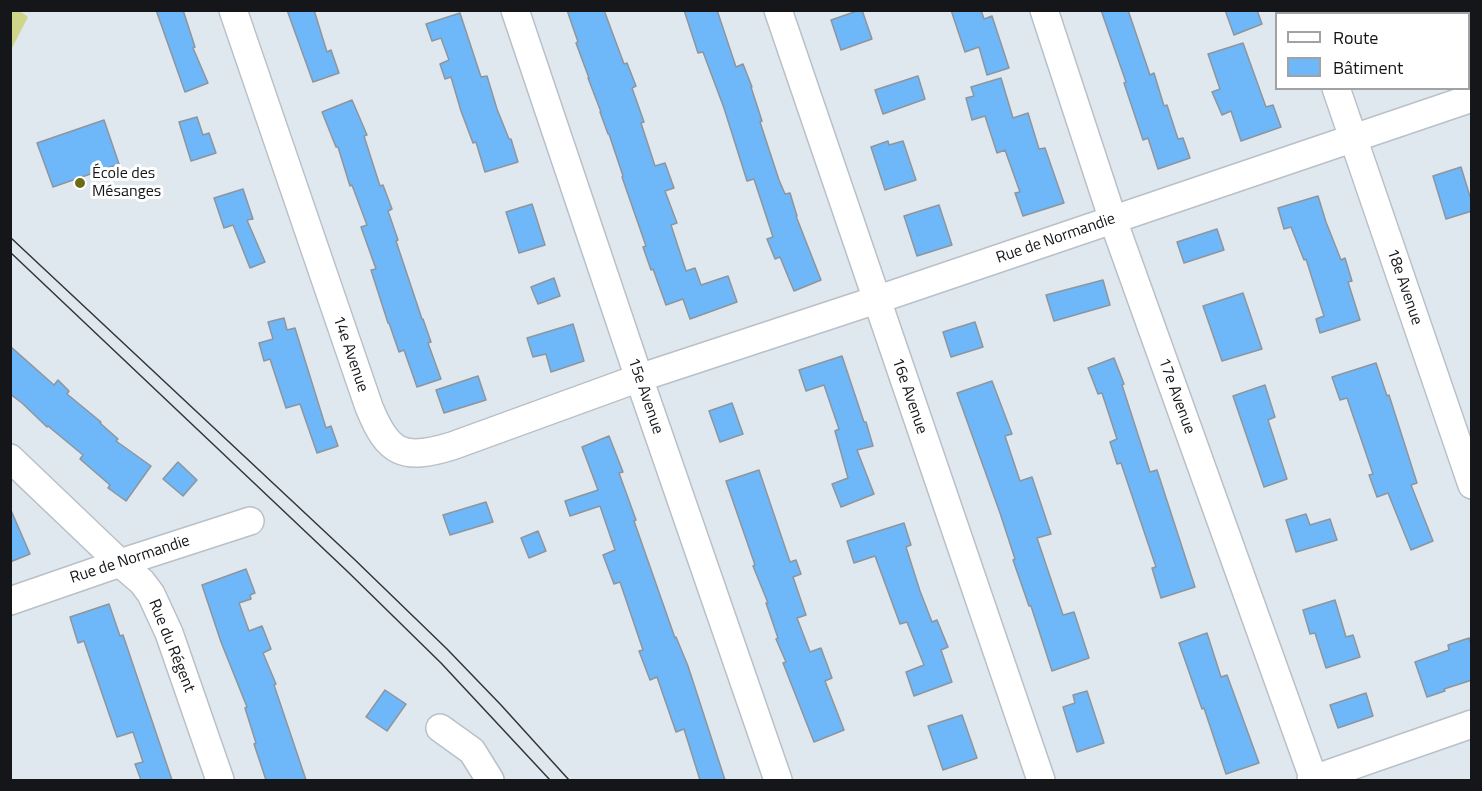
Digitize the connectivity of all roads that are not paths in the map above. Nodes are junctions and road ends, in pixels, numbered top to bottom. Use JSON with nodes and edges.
{"nodes":[{"id":1,"x":233,"y":10,"type":"edge"},
{"id":2,"x":514,"y":10,"type":"edge"},
{"id":3,"x":778,"y":10,"type":"edge"},
{"id":4,"x":1044,"y":10,"type":"edge"},
{"id":5,"x":1337,"y":90,"type":"edge"},
{"id":6,"x":1472,"y":98,"type":"edge"},
{"id":7,"x":1353,"y":138,"type":"junction"},
{"id":8,"x":1113,"y":220,"type":"junction"},
{"id":9,"x":876,"y":300,"type":"junction"},
{"id":10,"x":639,"y":378,"type":"junction"},
{"id":11,"x":10,"y":458,"type":"edge"},
{"id":12,"x":1472,"y":485,"type":"edge"},
{"id":13,"x":250,"y":521,"type":"dead end"},
{"id":14,"x":120,"y":563,"type":"junction"},
{"id":15,"x":10,"y":601,"type":"edge"},
{"id":16,"x":1472,"y":724,"type":"edge"},
{"id":17,"x":440,"y":728,"type":"dead end"},
{"id":18,"x":220,"y":780,"type":"edge"},
{"id":19,"x":490,"y":780,"type":"edge"},
{"id":20,"x":778,"y":780,"type":"edge"},
{"id":21,"x":1041,"y":780,"type":"edge"},
{"id":22,"x":1313,"y":780,"type":"edge"}],
"edges":[{"from":1,"to":10,"type":"street","name":"14e Avenue"},
{"from":2,"to":10,"type":"street","name":"15e Avenue"},
{"from":3,"to":9,"type":"street","name":"16e Avenue"},
{"from":4,"to":8,"type":"street","name":"17e Avenue"},
{"from":5,"to":7,"type":"street","name":"18e Avenue"},
{"from":6,"to":7,"type":"street","name":"Rue de Normandie"},
{"from":7,"to":8,"type":"street","name":"Rue de Normandie"},
{"from":7,"to":12,"type":"street","name":"18e Avenue"},
{"from":8,"to":9,"type":"street","name":"Rue de Normandie"},
{"from":8,"to":22,"type":"street","name":"17e Avenue"},
{"from":9,"to":10,"type":"street","name":"Rue de Normandie"},
{"from":9,"to":21,"type":"street","name":"16e Avenue"},
{"from":10,"to":20,"type":"street","name":"15e Avenue"},
{"from":11,"to":14,"type":"street","name":"Rue du Régent"},
{"from":13,"to":14,"type":"street","name":"Rue de Normandie"},
{"from":14,"to":15,"type":"street","name":"Rue de Normandie"},
{"from":14,"to":18,"type":"street","name":"Rue du Régent"},
{"from":16,"to":22,"type":"street"},
{"from":17,"to":19,"type":"street"}]}
